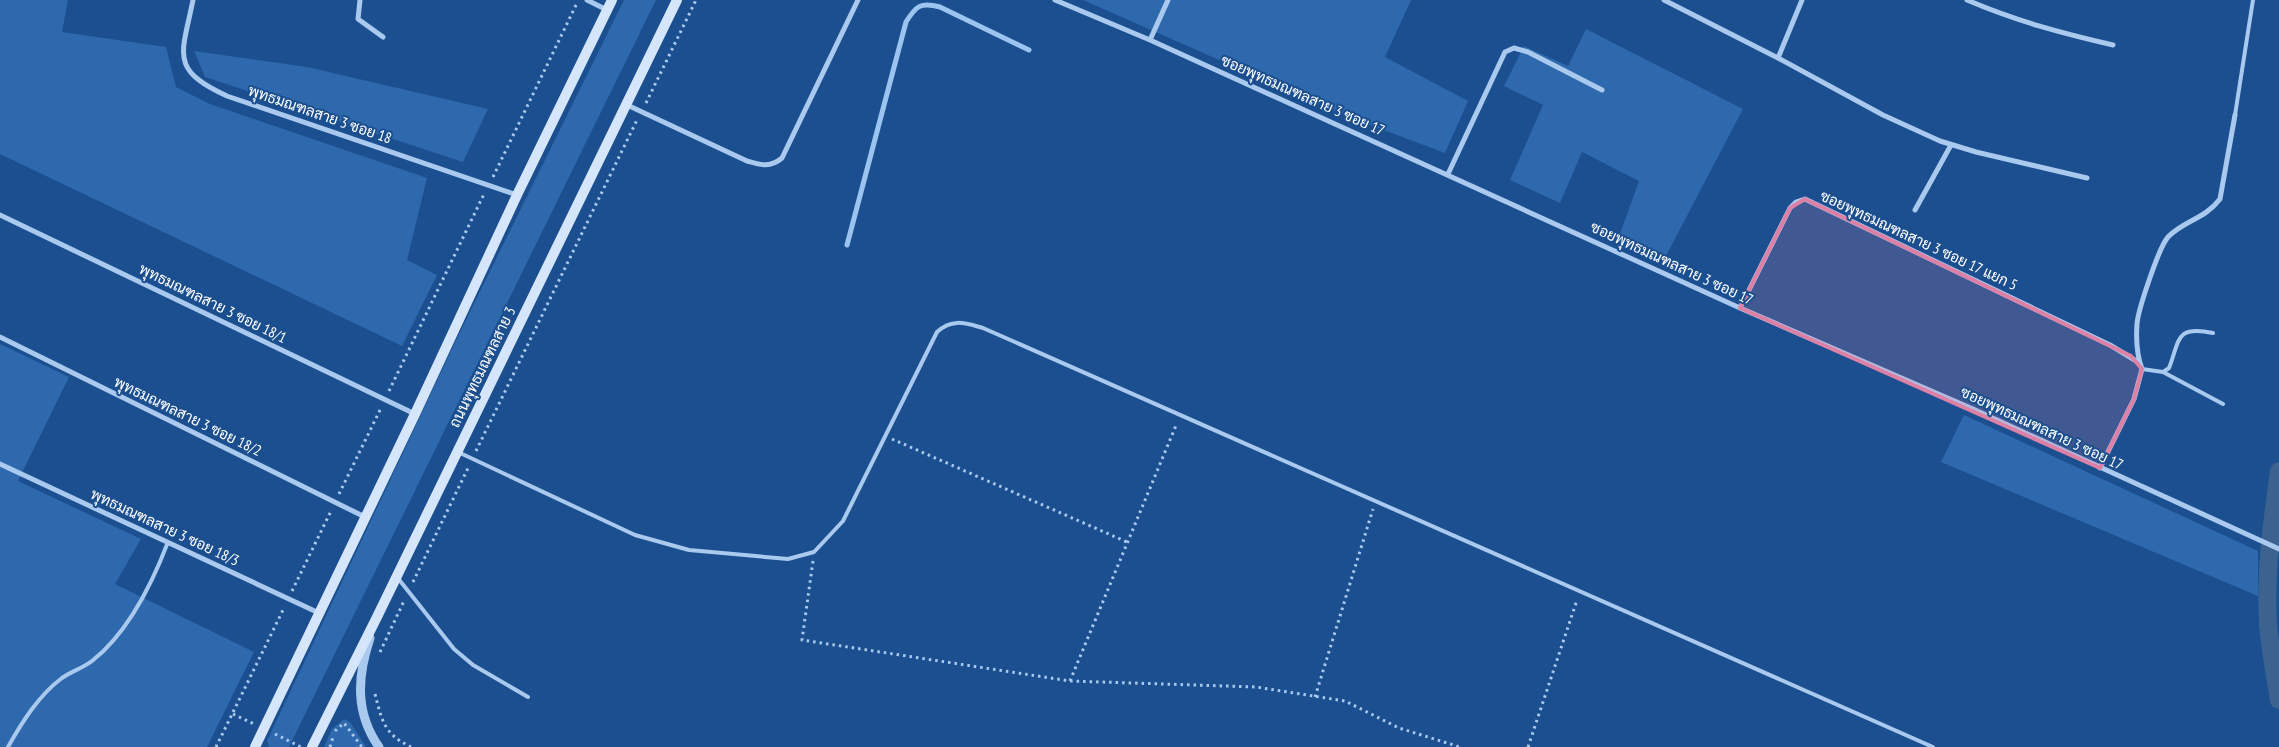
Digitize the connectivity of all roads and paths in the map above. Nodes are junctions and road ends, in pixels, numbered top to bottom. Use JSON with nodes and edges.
{"nodes":[{"id":1,"x":193,"y":0,"type":"edge"},
{"id":2,"x":360,"y":0,"type":"edge"},
{"id":3,"x":579,"y":0,"type":"edge"},
{"id":4,"x":587,"y":0,"type":"edge"},
{"id":5,"x":612,"y":0,"type":"edge"},
{"id":6,"x":677,"y":0,"type":"edge"},
{"id":7,"x":696,"y":0,"type":"edge"},
{"id":8,"x":858,"y":0,"type":"edge"},
{"id":9,"x":1054,"y":0,"type":"edge"},
{"id":10,"x":1168,"y":0,"type":"edge"},
{"id":11,"x":1664,"y":0,"type":"edge"},
{"id":12,"x":1802,"y":0,"type":"edge"},
{"id":13,"x":1967,"y":0,"type":"edge"},
{"id":14,"x":2253,"y":0,"type":"edge"},
{"id":15,"x":607,"y":10,"type":"junction"},
{"id":16,"x":383,"y":37,"type":"dead end"},
{"id":17,"x":1150,"y":40,"type":"junction"},
{"id":18,"x":2113,"y":45,"type":"dead end"},
{"id":19,"x":1778,"y":58,"type":"junction"},
{"id":20,"x":1602,"y":90,"type":"dead end"},
{"id":21,"x":625,"y":104,"type":"junction"},
{"id":22,"x":641,"y":112,"type":"junction"},
{"id":23,"x":2235,"y":115,"type":"joint"},
{"id":24,"x":1951,"y":144,"type":"junction"},
{"id":25,"x":1448,"y":174,"type":"junction"},
{"id":26,"x":2087,"y":178,"type":"dead end"},
{"id":27,"x":489,"y":185,"type":"junction"},
{"id":28,"x":517,"y":195,"type":"junction"},
{"id":29,"x":1915,"y":210,"type":"dead end"},
{"id":30,"x":0,"y":215,"type":"edge"},
{"id":31,"x":1740,"y":308,"type":"junction"},
{"id":32,"x":2213,"y":333,"type":"dead end"},
{"id":33,"x":0,"y":337,"type":"edge"},
{"id":34,"x":2138,"y":362,"type":"junction"},
{"id":35,"x":2142,"y":369,"type":"junction"},
{"id":36,"x":2163,"y":372,"type":"junction"},
{"id":37,"x":385,"y":399,"type":"junction"},
{"id":38,"x":2223,"y":404,"type":"dead end"},
{"id":39,"x":415,"y":414,"type":"junction"},
{"id":40,"x":1180,"y":414,"type":"junction"},
{"id":41,"x":886,"y":436,"type":"junction"},
{"id":42,"x":457,"y":452,"type":"junction"},
{"id":43,"x":472,"y":459,"type":"junction"},
{"id":44,"x":0,"y":464,"type":"edge"},
{"id":45,"x":2100,"y":468,"type":"junction"},
{"id":46,"x":1375,"y":501,"type":"junction"},
{"id":47,"x":335,"y":502,"type":"junction"},
{"id":48,"x":365,"y":517,"type":"junction"},
{"id":49,"x":168,"y":542,"type":"junction"},
{"id":50,"x":1127,"y":542,"type":"junction"},
{"id":51,"x":2279,"y":548,"type":"edge"},
{"id":52,"x":814,"y":552,"type":"junction"},
{"id":53,"x":397,"y":576,"type":"junction"},
{"id":54,"x":1580,"y":592,"type":"junction"},
{"id":55,"x":408,"y":593,"type":"junction"},
{"id":56,"x":288,"y":598,"type":"junction"},
{"id":57,"x":319,"y":613,"type":"junction"},
{"id":58,"x":377,"y":617,"type":"junction"},
{"id":59,"x":379,"y":653,"type":"dead end"},
{"id":60,"x":1070,"y":681,"type":"junction"},
{"id":61,"x":373,"y":689,"type":"dead end"},
{"id":62,"x":528,"y":697,"type":"dead end"},
{"id":63,"x":1315,"y":697,"type":"junction"},
{"id":64,"x":8,"y":747,"type":"edge"},
{"id":65,"x":216,"y":747,"type":"edge"},
{"id":66,"x":255,"y":747,"type":"edge"},
{"id":67,"x":312,"y":747,"type":"edge"},
{"id":68,"x":330,"y":747,"type":"edge"},
{"id":69,"x":362,"y":747,"type":"edge"},
{"id":70,"x":379,"y":747,"type":"edge"},
{"id":71,"x":411,"y":747,"type":"edge"},
{"id":72,"x":1460,"y":747,"type":"edge"},
{"id":73,"x":1528,"y":747,"type":"edge"},
{"id":74,"x":1933,"y":747,"type":"edge"}],
"edges":[{"from":1,"to":27,"type":"street","name":"พุทธมณฑลสาย 3 ซอย 18"},
{"from":2,"to":16,"type":"street"},
{"from":3,"to":27,"type":"path"},
{"from":4,"to":15,"type":"street"},
{"from":5,"to":15,"type":"main road"},
{"from":6,"to":21,"type":"main road","name":"ถนนพุทธมณฑลสาย 3"},
{"from":7,"to":22,"type":"path"},
{"from":8,"to":22,"type":"street"},
{"from":9,"to":17,"type":"street","name":"ซอยพุทธมณฑลสาย 3 ซอย 17"},
{"from":10,"to":17,"type":"street"},
{"from":11,"to":19,"type":"street"},
{"from":12,"to":19,"type":"street"},
{"from":13,"to":18,"type":"street"},
{"from":14,"to":23,"type":"lane"},
{"from":15,"to":28,"type":"main road"},
{"from":17,"to":25,"type":"street","name":"ซอยพุทธมณฑลสาย 3 ซอย 17"},
{"from":19,"to":24,"type":"street"},
{"from":20,"to":25,"type":"street"},
{"from":21,"to":22,"type":"street"},
{"from":21,"to":42,"type":"main road","name":"ถนนพุทธมณฑลสาย 3"},
{"from":22,"to":43,"type":"path"},
{"from":23,"to":34,"type":"street"},
{"from":24,"to":26,"type":"street"},
{"from":24,"to":29,"type":"street"},
{"from":25,"to":31,"type":"street","name":"ซอยพุทธมณฑลสาย 3 ซอย 17"},
{"from":27,"to":28,"type":"street","name":"พุทธมณฑลสาย 3 ซอย 18"},
{"from":27,"to":37,"type":"path"},
{"from":28,"to":39,"type":"main road"},
{"from":30,"to":37,"type":"street","name":"พุทธมณฑลสาย 3 ซอย 18/1"},
{"from":31,"to":34,"type":"street","name":"ซอยพุทธมณฑลสาย 3 ซอย 17 แยก 5"},
{"from":31,"to":45,"type":"street","name":"ซอยพุทธมณฑลสาย 3 ซอย 17"},
{"from":32,"to":36,"type":"lane"},
{"from":33,"to":47,"type":"street","name":"พุทธมณฑลสาย 3 ซอย 18/2"},
{"from":34,"to":35,"type":"street"},
{"from":35,"to":36,"type":"lane"},
{"from":35,"to":45,"type":"street"},
{"from":36,"to":38,"type":"lane"},
{"from":37,"to":39,"type":"street","name":"พุทธมณฑลสาย 3 ซอย 18/1"},
{"from":37,"to":47,"type":"path"},
{"from":39,"to":48,"type":"main road"},
{"from":40,"to":41,"type":"lane"},
{"from":40,"to":46,"type":"lane"},
{"from":40,"to":50,"type":"path"},
{"from":41,"to":50,"type":"path"},
{"from":41,"to":52,"type":"lane"},
{"from":42,"to":43,"type":"lane"},
{"from":42,"to":53,"type":"main road","name":"ถนนพุทธมณฑลสาย 3"},
{"from":43,"to":52,"type":"lane"},
{"from":43,"to":55,"type":"path"},
{"from":44,"to":49,"type":"street","name":"พุทธมณฑลสาย 3 ซอย 18/3"},
{"from":45,"to":51,"type":"street","name":"ซอยพุทธมณฑลสาย 3 ซอย 17"},
{"from":46,"to":54,"type":"lane"},
{"from":46,"to":63,"type":"path"},
{"from":47,"to":48,"type":"street","name":"พุทธมณฑลสาย 3 ซอย 18/2"},
{"from":47,"to":56,"type":"path"},
{"from":48,"to":57,"type":"main road"},
{"from":49,"to":56,"type":"street","name":"พุทธมณฑลสาย 3 ซอย 18/3"},
{"from":49,"to":64,"type":"lane"},
{"from":50,"to":60,"type":"path"},
{"from":52,"to":60,"type":"path"},
{"from":53,"to":55,"type":"lane"},
{"from":53,"to":58,"type":"main road","name":"ถนนพุทธมณฑลสาย 3"},
{"from":54,"to":73,"type":"path"},
{"from":54,"to":74,"type":"lane"},
{"from":55,"to":59,"type":"path"},
{"from":55,"to":62,"type":"lane"},
{"from":56,"to":57,"type":"street","name":"พุทธมณฑลสาย 3 ซอย 18/3"},
{"from":56,"to":65,"type":"path"},
{"from":57,"to":66,"type":"main road"},
{"from":58,"to":67,"type":"main road","name":"ถนนพุทธมณฑลสาย 3"},
{"from":58,"to":70,"type":"street"},
{"from":60,"to":63,"type":"path"},
{"from":61,"to":71,"type":"path"},
{"from":63,"to":72,"type":"path"},
{"from":68,"to":69,"type":"path"}]}
